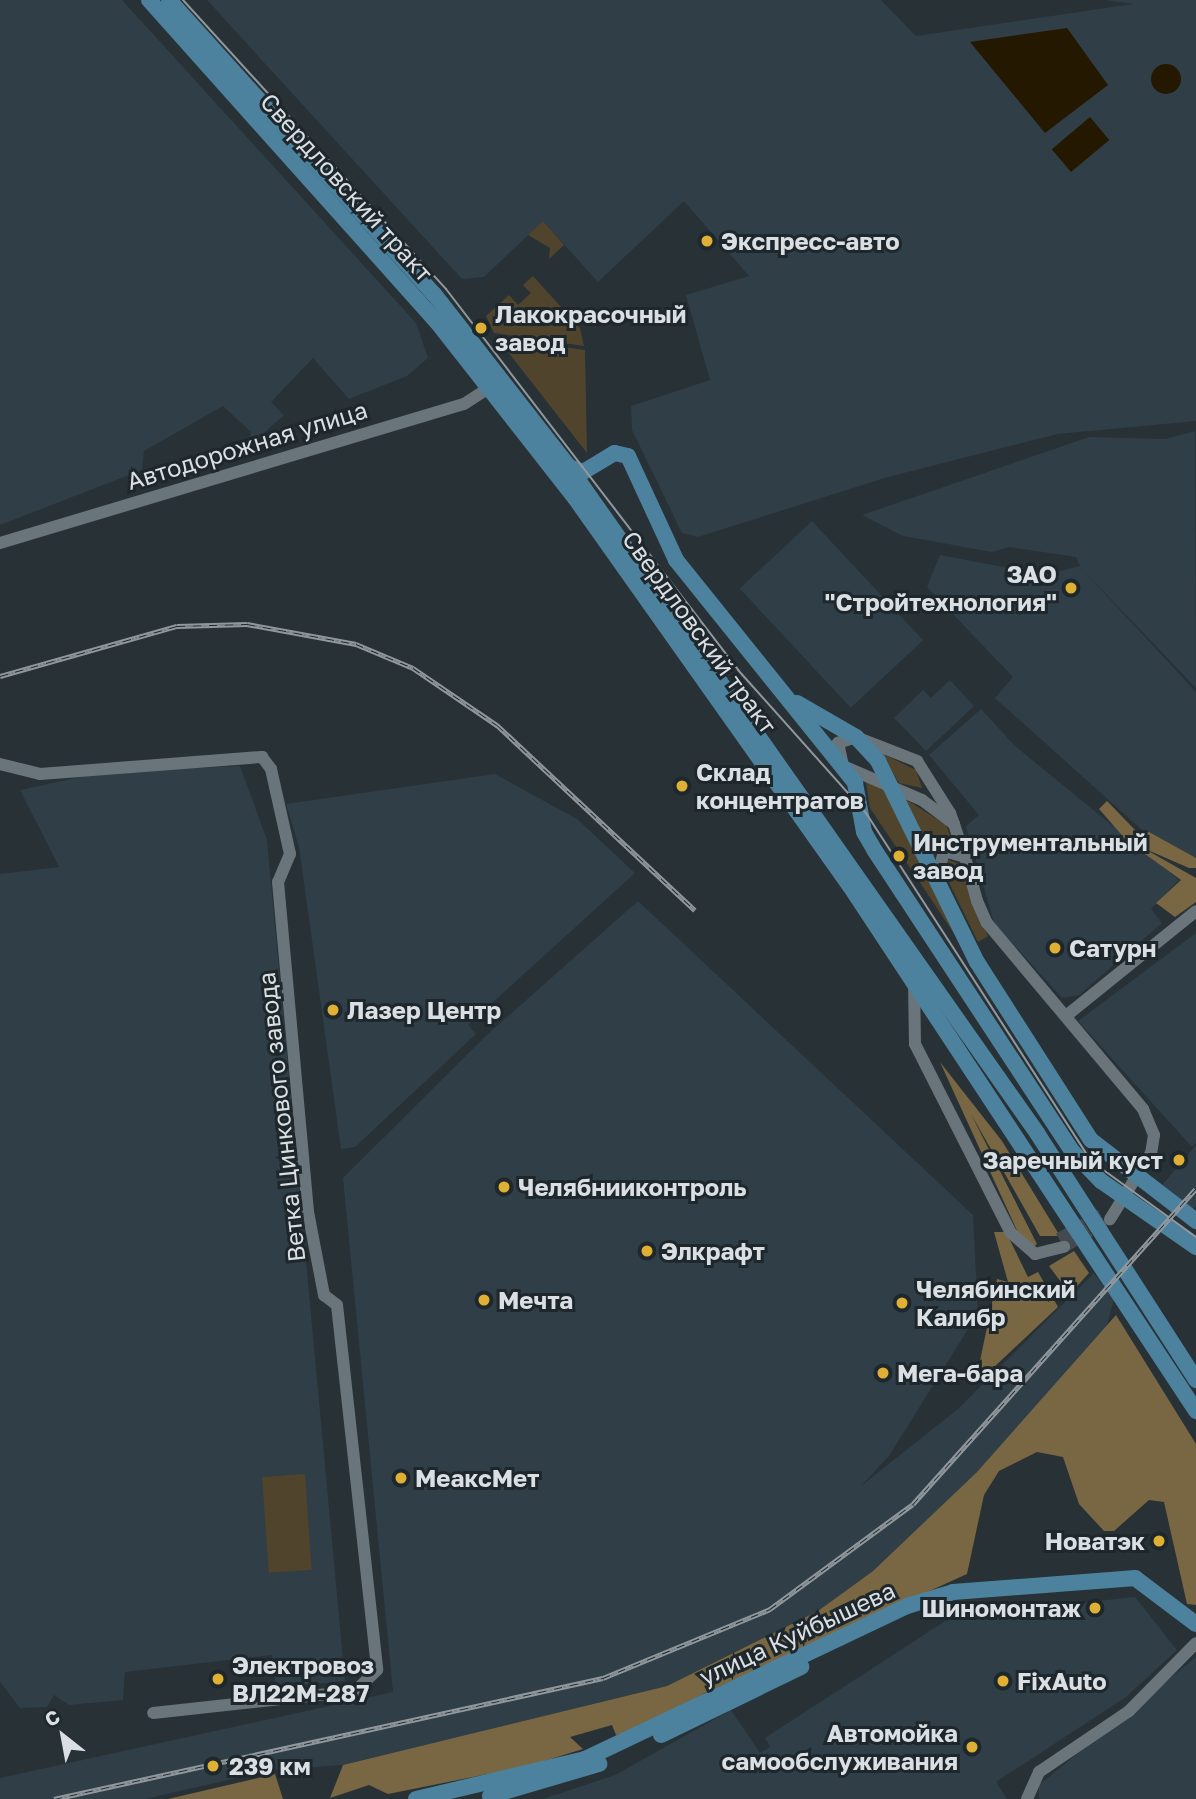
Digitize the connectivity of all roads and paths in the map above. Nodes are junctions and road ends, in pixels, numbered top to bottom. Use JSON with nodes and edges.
{"nodes":[{"id":1,"x":149,"y":0,"type":"edge"},
{"id":2,"x":169,"y":0,"type":"edge"},
{"id":3,"x":495,"y":384,"type":"junction"},
{"id":4,"x":569,"y":467,"type":"junction"},
{"id":5,"x":590,"y":470,"type":"junction"},
{"id":6,"x":592,"y":498,"type":"junction"},
{"id":7,"x":0,"y":543,"type":"edge"},
{"id":8,"x":769,"y":679,"type":"junction"},
{"id":9,"x":856,"y":737,"type":"junction"},
{"id":10,"x":0,"y":764,"type":"edge"},
{"id":11,"x":843,"y":766,"type":"junction"},
{"id":12,"x":924,"y":771,"type":"junction"},
{"id":13,"x":898,"y":790,"type":"junction"},
{"id":14,"x":954,"y":824,"type":"junction"},
{"id":15,"x":965,"y":857,"type":"junction"},
{"id":16,"x":937,"y":879,"type":"junction"},
{"id":17,"x":1196,"y":911,"type":"edge"},
{"id":18,"x":914,"y":981,"type":"junction"},
{"id":19,"x":1066,"y":1016,"type":"junction"},
{"id":20,"x":1030,"y":1138,"type":"junction"},
{"id":21,"x":1108,"y":1216,"type":"tunnel mouth"},
{"id":22,"x":1196,"y":1221,"type":"edge"},
{"id":23,"x":1061,"y":1243,"type":"tunnel mouth"},
{"id":24,"x":1196,"y":1247,"type":"edge"},
{"id":25,"x":1196,"y":1380,"type":"edge"},
{"id":26,"x":1196,"y":1411,"type":"edge"},
{"id":27,"x":1196,"y":1624,"type":"edge"},
{"id":28,"x":1196,"y":1633,"type":"edge"},
{"id":29,"x":1196,"y":1643,"type":"edge"},
{"id":30,"x":1186,"y":1653,"type":"junction"},
{"id":31,"x":811,"y":1657,"type":"junction"},
{"id":32,"x":153,"y":1713,"type":"dead end"},
{"id":33,"x":480,"y":1794,"type":"edge"},
{"id":34,"x":416,"y":1799,"type":"edge"},
{"id":35,"x":1027,"y":1799,"type":"edge"}],
"edges":[{"from":1,"to":3,"type":"main road","name":"Свердловский тракт"},
{"from":2,"to":3,"type":"main road","name":"Свердловский тракт"},
{"from":3,"to":4,"type":"main road","name":"Свердловский тракт"},
{"from":3,"to":7,"type":"street","name":"Автодорожная улица"},
{"from":3,"to":18,"type":"main road","name":"Свердловский тракт"},
{"from":4,"to":5,"type":"main road"},
{"from":4,"to":6,"type":"main road","name":"Свердловский тракт"},
{"from":5,"to":6,"type":"main road"},
{"from":5,"to":8,"type":"main road"},
{"from":6,"to":20,"type":"main road","name":"Свердловский тракт"},
{"from":8,"to":9,"type":"main road"},
{"from":8,"to":11,"type":"main road"},
{"from":9,"to":11,"type":"street"},
{"from":9,"to":12,"type":"street"},
{"from":9,"to":13,"type":"main road"},
{"from":10,"to":32,"type":"street","name":"Ветка Цинкового завода"},
{"from":11,"to":13,"type":"street"},
{"from":11,"to":24,"type":"main road"},
{"from":12,"to":13,"type":"street"},
{"from":12,"to":14,"type":"street"},
{"from":13,"to":14,"type":"street"},
{"from":13,"to":16,"type":"main road"},
{"from":14,"to":15,"type":"street"},
{"from":15,"to":16,"type":"street"},
{"from":15,"to":19,"type":"street"},
{"from":16,"to":22,"type":"main road"},
{"from":17,"to":19,"type":"street"},
{"from":18,"to":20,"type":"main road","name":"Свердловский тракт"},
{"from":18,"to":23,"type":"street"},
{"from":19,"to":21,"type":"street"},
{"from":20,"to":25,"type":"main road","name":"Свердловский тракт"},
{"from":20,"to":26,"type":"main road","name":"Свердловский тракт"},
{"from":27,"to":31,"type":"main road","name":"улица Куйбышева"},
{"from":28,"to":30,"type":"street"},
{"from":28,"to":31,"type":"main road","name":"улица Куйбышева"},
{"from":29,"to":30,"type":"street"},
{"from":30,"to":35,"type":"street"},
{"from":31,"to":33,"type":"main road","name":"улица Куйбышева"},
{"from":33,"to":34,"type":"main road","name":"улица Куйбышева"}]}
